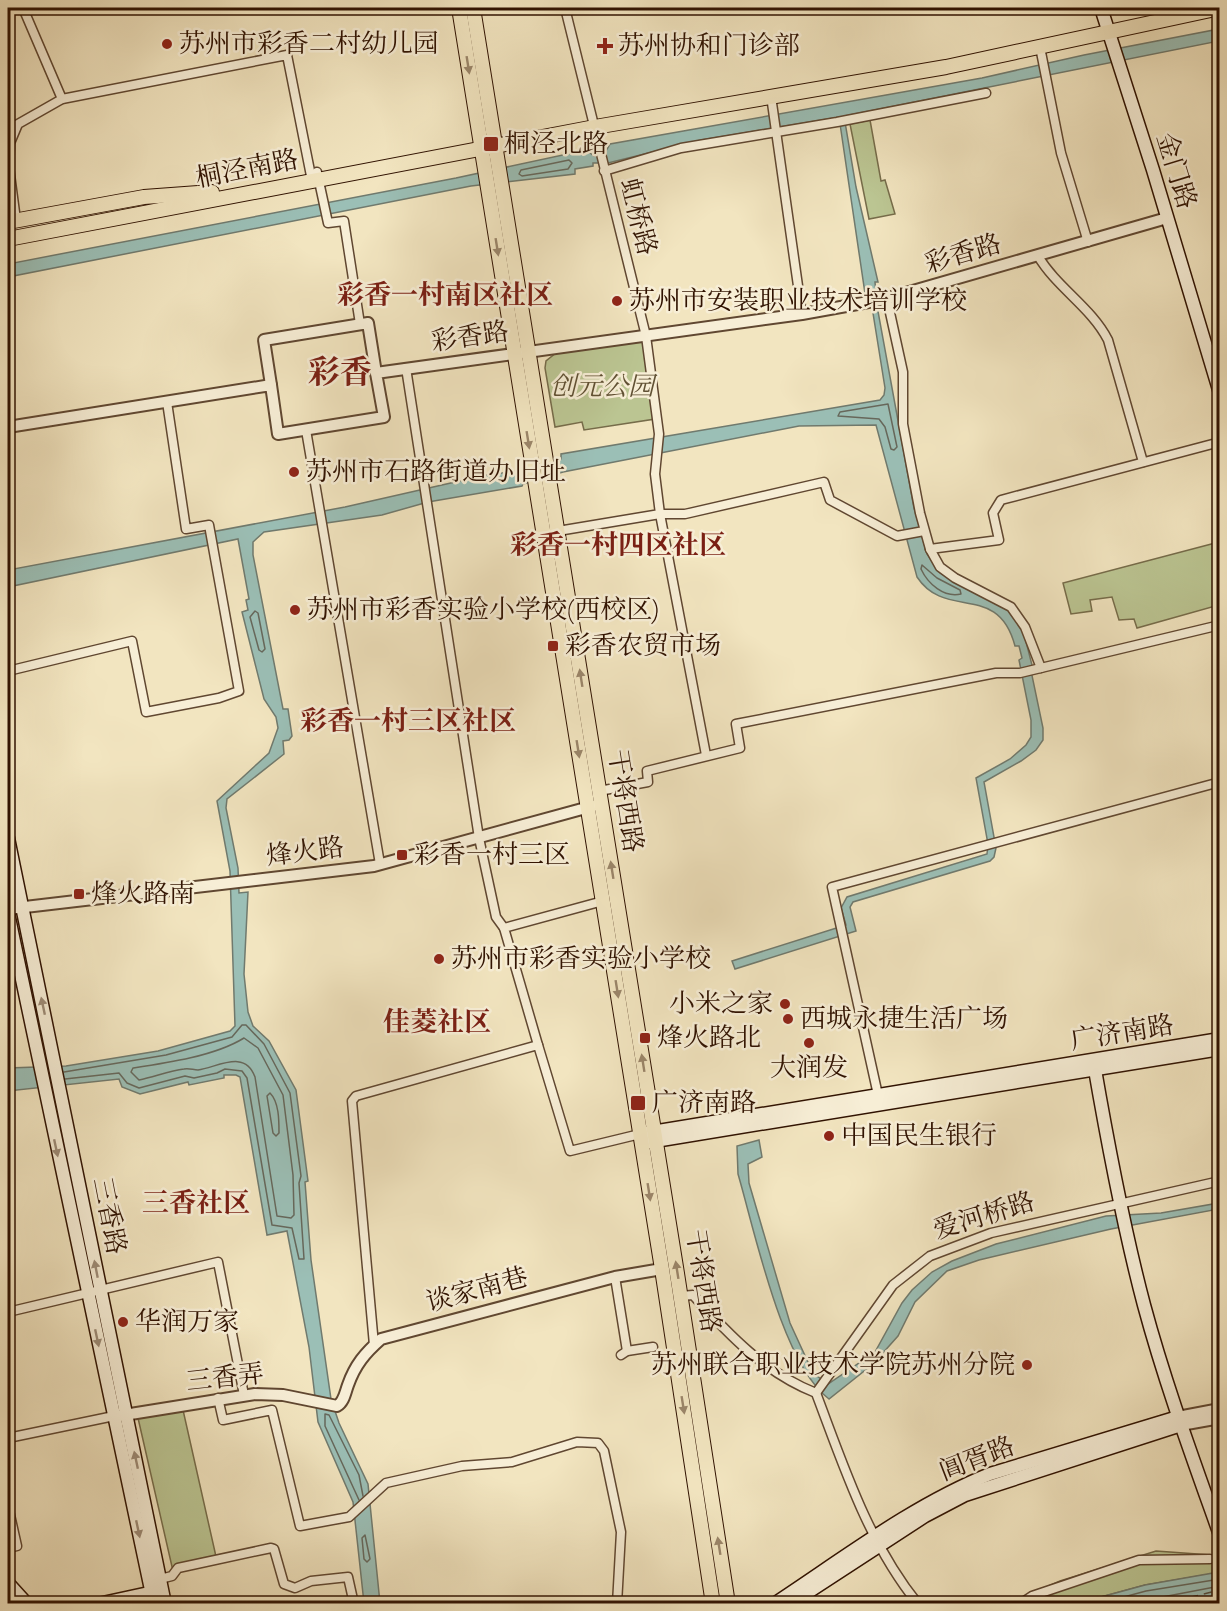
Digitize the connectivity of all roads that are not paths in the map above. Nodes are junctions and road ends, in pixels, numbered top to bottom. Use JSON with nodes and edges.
{"nodes":[{"id":1,"x":21,"y":8,"type":"edge"},
{"id":2,"x":459,"y":8,"type":"edge"},
{"id":3,"x":473,"y":8,"type":"edge"},
{"id":4,"x":565,"y":8,"type":"edge"},
{"id":5,"x":1101,"y":8,"type":"edge"},
{"id":6,"x":1108,"y":8,"type":"edge"},
{"id":7,"x":1182,"y":8,"type":"edge"},
{"id":8,"x":1220,"y":8,"type":"edge"},
{"id":9,"x":8,"y":9,"type":"edge"},
{"id":10,"x":1108,"y":30,"type":"junction"},
{"id":11,"x":1040,"y":47,"type":"junction"},
{"id":12,"x":986,"y":93,"type":"dead end"},
{"id":13,"x":771,"y":96,"type":"junction"},
{"id":14,"x":63,"y":99,"type":"junction"},
{"id":15,"x":595,"y":123,"type":"junction"},
{"id":16,"x":777,"y":129,"type":"junction"},
{"id":17,"x":488,"y":143,"type":"junction"},
{"id":18,"x":602,"y":163,"type":"junction"},
{"id":19,"x":314,"y":177,"type":"junction"},
{"id":20,"x":213,"y":196,"type":"junction"},
{"id":21,"x":1167,"y":218,"type":"junction"},
{"id":22,"x":10,"y":224,"type":"edge"},
{"id":23,"x":8,"y":239,"type":"edge"},
{"id":24,"x":1088,"y":242,"type":"junction"},
{"id":25,"x":8,"y":249,"type":"edge"},
{"id":26,"x":1038,"y":256,"type":"junction"},
{"id":27,"x":886,"y":299,"type":"junction"},
{"id":28,"x":802,"y":314,"type":"junction"},
{"id":29,"x":360,"y":324,"type":"junction"},
{"id":30,"x":646,"y":336,"type":"junction"},
{"id":31,"x":522,"y":353,"type":"junction"},
{"id":32,"x":406,"y":369,"type":"junction"},
{"id":33,"x":376,"y":373,"type":"junction"},
{"id":34,"x":271,"y":385,"type":"junction"},
{"id":35,"x":1220,"y":393,"type":"edge"},
{"id":36,"x":167,"y":402,"type":"junction"},
{"id":37,"x":8,"y":427,"type":"edge"},
{"id":38,"x":306,"y":430,"type":"junction"},
{"id":39,"x":1220,"y":442,"type":"edge"},
{"id":40,"x":1143,"y":462,"type":"junction"},
{"id":41,"x":660,"y":514,"type":"junction"},
{"id":42,"x":558,"y":531,"type":"junction"},
{"id":43,"x":923,"y":532,"type":"junction"},
{"id":44,"x":930,"y":549,"type":"junction"},
{"id":45,"x":1220,"y":625,"type":"edge"},
{"id":46,"x":1041,"y":668,"type":"junction"},
{"id":47,"x":8,"y":671,"type":"edge"},
{"id":48,"x":706,"y":755,"type":"junction"},
{"id":49,"x":1220,"y":782,"type":"edge"},
{"id":50,"x":601,"y":798,"type":"junction"},
{"id":51,"x":587,"y":807,"type":"junction"},
{"id":52,"x":8,"y":838,"type":"edge"},
{"id":53,"x":479,"y":838,"type":"junction"},
{"id":54,"x":380,"y":864,"type":"junction"},
{"id":55,"x":603,"y":901,"type":"junction"},
{"id":56,"x":22,"y":908,"type":"junction"},
{"id":57,"x":8,"y":911,"type":"edge"},
{"id":58,"x":504,"y":928,"type":"junction"},
{"id":59,"x":1220,"y":1039,"type":"edge"},
{"id":60,"x":538,"y":1045,"type":"junction"},
{"id":61,"x":1220,"y":1049,"type":"edge"},
{"id":62,"x":1095,"y":1065,"type":"junction"},
{"id":63,"x":878,"y":1095,"type":"junction"},
{"id":64,"x":655,"y":1136,"type":"junction"},
{"id":65,"x":641,"y":1139,"type":"junction"},
{"id":66,"x":1220,"y":1181,"type":"edge"},
{"id":67,"x":1121,"y":1207,"type":"junction"},
{"id":68,"x":662,"y":1269,"type":"junction"},
{"id":69,"x":615,"y":1277,"type":"junction"},
{"id":70,"x":101,"y":1290,"type":"junction"},
{"id":71,"x":88,"y":1293,"type":"junction"},
{"id":72,"x":681,"y":1296,"type":"junction"},
{"id":73,"x":8,"y":1312,"type":"edge"},
{"id":74,"x":374,"y":1345,"type":"junction"},
{"id":75,"x":653,"y":1347,"type":"dead end"},
{"id":76,"x":689,"y":1348,"type":"junction"},
{"id":77,"x":674,"y":1351,"type":"junction"},
{"id":78,"x":817,"y":1393,"type":"junction"},
{"id":79,"x":244,"y":1395,"type":"junction"},
{"id":80,"x":218,"y":1398,"type":"junction"},
{"id":81,"x":339,"y":1405,"type":"joint"},
{"id":82,"x":1220,"y":1409,"type":"edge"},
{"id":83,"x":120,"y":1415,"type":"junction"},
{"id":84,"x":1220,"y":1418,"type":"edge"},
{"id":85,"x":1180,"y":1421,"type":"junction"},
{"id":86,"x":8,"y":1438,"type":"edge"},
{"id":87,"x":8,"y":1506,"type":"edge"},
{"id":88,"x":1220,"y":1535,"type":"edge"},
{"id":89,"x":877,"y":1542,"type":"junction"},
{"id":90,"x":8,"y":1548,"type":"edge"},
{"id":91,"x":1210,"y":1559,"type":"dead end"},
{"id":92,"x":8,"y":1583,"type":"edge"},
{"id":93,"x":157,"y":1591,"type":"edge"},
{"id":94,"x":8,"y":1594,"type":"edge"},
{"id":95,"x":793,"y":1603,"type":"edge"},
{"id":96,"x":16,"y":1604,"type":"edge"},
{"id":97,"x":27,"y":1604,"type":"edge"},
{"id":98,"x":98,"y":1604,"type":"edge"},
{"id":99,"x":165,"y":1604,"type":"edge"},
{"id":100,"x":354,"y":1604,"type":"edge"},
{"id":101,"x":617,"y":1604,"type":"edge"},
{"id":102,"x":713,"y":1604,"type":"edge"},
{"id":103,"x":728,"y":1604,"type":"edge"},
{"id":104,"x":774,"y":1604,"type":"edge"},
{"id":105,"x":918,"y":1604,"type":"edge"},
{"id":106,"x":1020,"y":1604,"type":"edge"}],
"edges":[{"from":1,"to":9,"type":"street"},
{"from":1,"to":14,"type":"street"},
{"from":2,"to":17,"type":"main road","name":"干将西路","one_way":true},
{"from":3,"to":17,"type":"main road","name":"干将西路"},
{"from":4,"to":15,"type":"street","name":"虹桥路"},
{"from":5,"to":10,"type":"main road","name":"金门路"},
{"from":6,"to":10,"type":"main road","name":"金门路"},
{"from":7,"to":10,"type":"main road"},
{"from":8,"to":10,"type":"main road"},
{"from":10,"to":11,"type":"main road"},
{"from":10,"to":15,"type":"main road"},
{"from":10,"to":21,"type":"main road","name":"金门路"},
{"from":11,"to":13,"type":"main road"},
{"from":11,"to":24,"type":"street"},
{"from":12,"to":16,"type":"street"},
{"from":13,"to":15,"type":"main road"},
{"from":13,"to":16,"type":"street"},
{"from":14,"to":19,"type":"street"},
{"from":14,"to":22,"type":"street"},
{"from":15,"to":17,"type":"main road"},
{"from":15,"to":18,"type":"street","name":"虹桥路"},
{"from":16,"to":18,"type":"street"},
{"from":16,"to":28,"type":"street"},
{"from":17,"to":19,"type":"main road","name":"桐泾南路"},
{"from":17,"to":31,"type":"main road","name":"干将西路","one_way":true},
{"from":17,"to":31,"type":"main road","name":"干将西路"},
{"from":18,"to":30,"type":"street","name":"虹桥路"},
{"from":19,"to":20,"type":"main road","name":"桐泾南路"},
{"from":19,"to":29,"type":"street"},
{"from":20,"to":22,"type":"main road","name":"桐泾南路"},
{"from":20,"to":23,"type":"main road","name":"桐泾南路"},
{"from":20,"to":25,"type":"main road"},
{"from":21,"to":24,"type":"street","name":"彩香路"},
{"from":21,"to":35,"type":"main road","name":"金门路"},
{"from":24,"to":26,"type":"street","name":"彩香路"},
{"from":26,"to":27,"type":"street","name":"彩香路"},
{"from":26,"to":40,"type":"street"},
{"from":27,"to":28,"type":"street","name":"彩香路"},
{"from":27,"to":43,"type":"street"},
{"from":28,"to":30,"type":"street","name":"彩香路"},
{"from":29,"to":33,"type":"street"},
{"from":29,"to":34,"type":"street"},
{"from":30,"to":31,"type":"street","name":"彩香路"},
{"from":30,"to":41,"type":"street","name":"虹桥路"},
{"from":31,"to":32,"type":"street","name":"彩香路"},
{"from":31,"to":42,"type":"main road","name":"干将西路"},
{"from":31,"to":51,"type":"main road","name":"干将西路","one_way":true},
{"from":32,"to":33,"type":"street","name":"彩香路"},
{"from":32,"to":53,"type":"street"},
{"from":33,"to":38,"type":"street"},
{"from":34,"to":36,"type":"street"},
{"from":34,"to":38,"type":"street"},
{"from":36,"to":37,"type":"street"},
{"from":36,"to":47,"type":"street"},
{"from":38,"to":54,"type":"street"},
{"from":39,"to":40,"type":"street"},
{"from":40,"to":44,"type":"street"},
{"from":41,"to":42,"type":"street"},
{"from":41,"to":43,"type":"street"},
{"from":41,"to":48,"type":"street","name":"虹桥路"},
{"from":50,"to":42,"type":"main road","name":"干将西路","one_way":true},
{"from":43,"to":44,"type":"street"},
{"from":44,"to":46,"type":"street"},
{"from":45,"to":46,"type":"street"},
{"from":46,"to":48,"type":"street"},
{"from":48,"to":50,"type":"street"},
{"from":49,"to":63,"type":"street"},
{"from":50,"to":51,"type":"street","name":"烽火路"},
{"from":64,"to":50,"type":"main road","name":"干将西路","one_way":true},
{"from":51,"to":53,"type":"street","name":"烽火路"},
{"from":51,"to":55,"type":"main road","name":"干将西路"},
{"from":52,"to":56,"type":"main road","name":"三香路"},
{"from":53,"to":54,"type":"street","name":"烽火路"},
{"from":53,"to":58,"type":"street"},
{"from":54,"to":56,"type":"street","name":"烽火路"},
{"from":55,"to":58,"type":"street"},
{"from":55,"to":65,"type":"main road","name":"干将西路","one_way":true},
{"from":56,"to":57,"type":"street","name":"烽火路"},
{"from":70,"to":56,"type":"main road","name":"三香路","one_way":true},
{"from":57,"to":71,"type":"main road","name":"三香路","one_way":true},
{"from":58,"to":60,"type":"street"},
{"from":59,"to":62,"type":"main road","name":"广济南路"},
{"from":60,"to":65,"type":"street"},
{"from":60,"to":74,"type":"street"},
{"from":61,"to":62,"type":"main road","name":"广济南路"},
{"from":62,"to":63,"type":"main road","name":"广济南路"},
{"from":62,"to":64,"type":"main road","name":"广济南路"},
{"from":62,"to":67,"type":"main road"},
{"from":63,"to":64,"type":"main road","name":"广济南路"},
{"from":64,"to":65,"type":"main road","name":"广济南路"},
{"from":72,"to":64,"type":"main road","name":"干将西路","one_way":true},
{"from":65,"to":68,"type":"main road","name":"干将西路","one_way":true},
{"from":66,"to":67,"type":"street","name":"爱河桥路"},
{"from":67,"to":78,"type":"street","name":"爱河桥路"},
{"from":67,"to":85,"type":"main road"},
{"from":68,"to":69,"type":"street","name":"谈家南巷"},
{"from":68,"to":77,"type":"main road","name":"干将西路"},
{"from":69,"to":74,"type":"street","name":"谈家南巷"},
{"from":69,"to":75,"type":"street"},
{"from":70,"to":71,"type":"street"},
{"from":70,"to":79,"type":"street"},
{"from":70,"to":83,"type":"main road","name":"三香路"},
{"from":71,"to":73,"type":"street"},
{"from":71,"to":83,"type":"main road","name":"三香路","one_way":true},
{"from":72,"to":76,"type":"main road","name":"干将西路"},
{"from":72,"to":78,"type":"street"},
{"from":74,"to":81,"type":"street","name":"谈家南巷"},
{"from":76,"to":77,"type":"main road"},
{"from":103,"to":76,"type":"main road","name":"干将西路","one_way":true},
{"from":77,"to":102,"type":"main road","name":"干将西路","one_way":true},
{"from":78,"to":89,"type":"street"},
{"from":79,"to":80,"type":"street","name":"三香弄"},
{"from":79,"to":81,"type":"street","name":"三香弄"},
{"from":80,"to":83,"type":"street","name":"三香弄"},
{"from":80,"to":101,"type":"street"},
{"from":82,"to":85,"type":"street","name":"阊胥路"},
{"from":83,"to":86,"type":"street"},
{"from":83,"to":93,"type":"main road","name":"三香路"},
{"from":84,"to":85,"type":"street","name":"阊胥路"},
{"from":85,"to":88,"type":"main road"},
{"from":85,"to":89,"type":"main road","name":"阊胥路"},
{"from":87,"to":90,"type":"street"},
{"from":89,"to":95,"type":"main road","name":"阊胥路"},
{"from":89,"to":104,"type":"main road","name":"阊胥路"},
{"from":89,"to":105,"type":"street"},
{"from":91,"to":106,"type":"street"},
{"from":92,"to":97,"type":"main road"},
{"from":93,"to":98,"type":"main road"},
{"from":93,"to":99,"type":"main road","name":"三香路"},
{"from":93,"to":100,"type":"street"},
{"from":94,"to":96,"type":"main road"}]}
